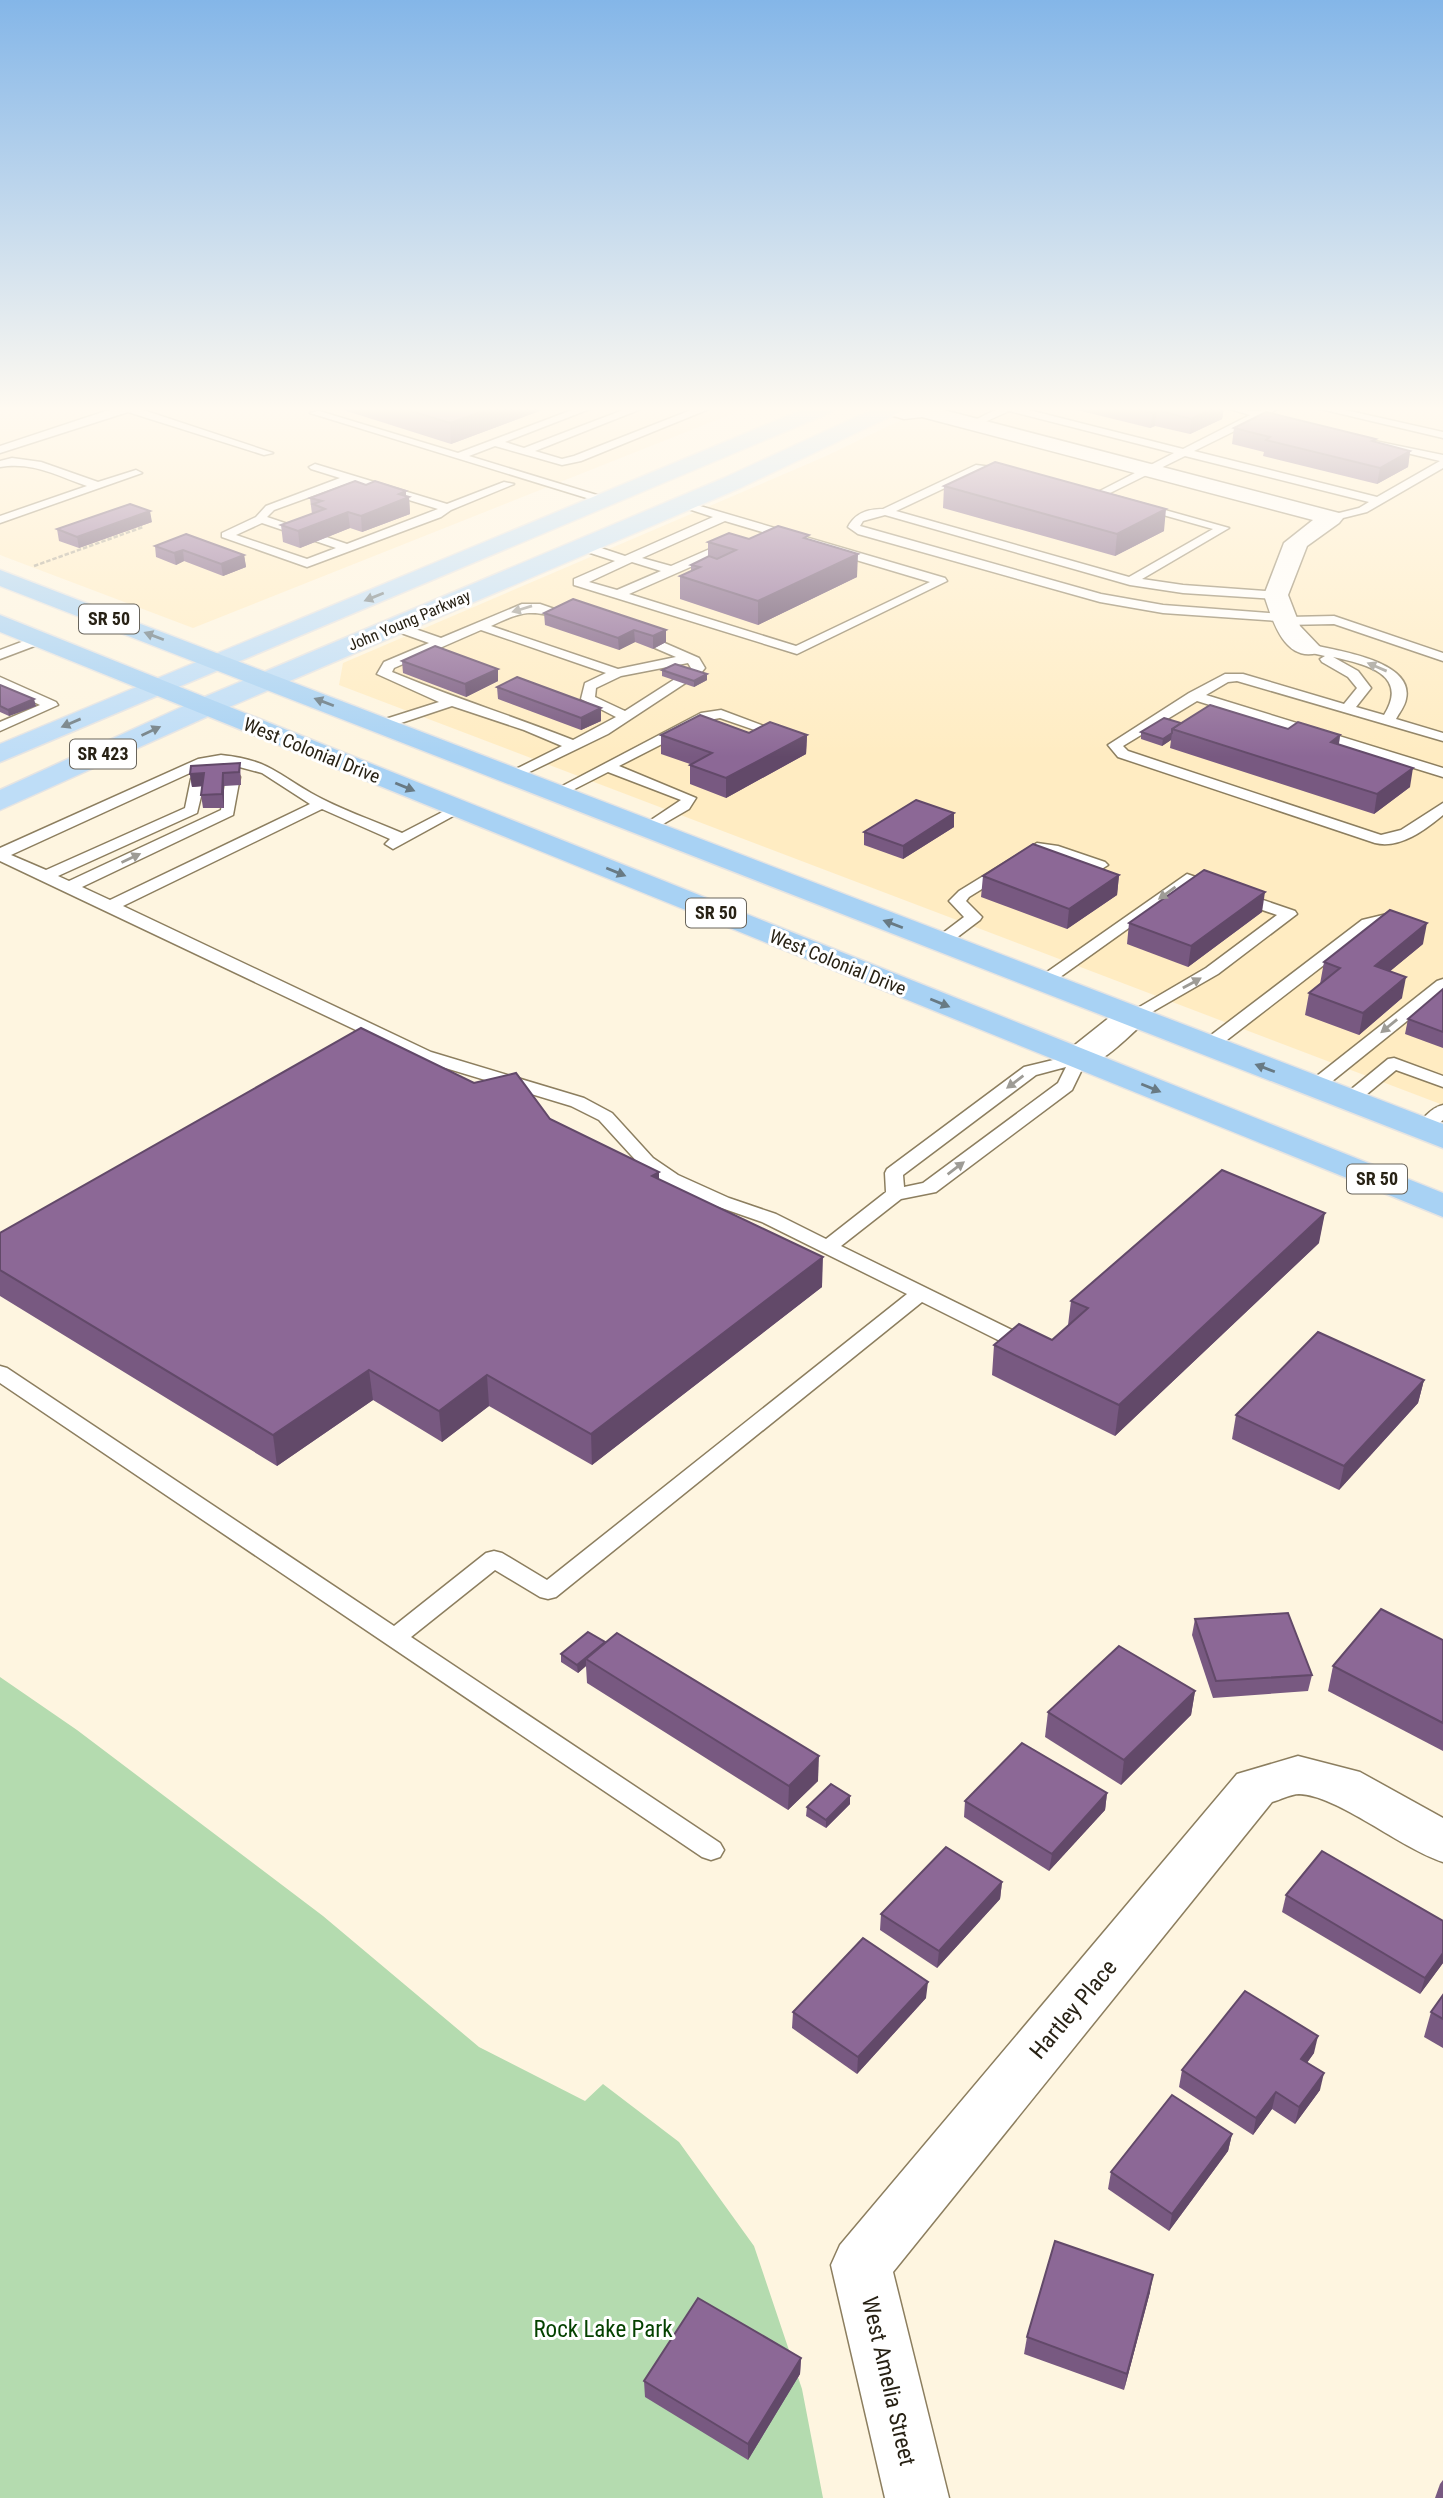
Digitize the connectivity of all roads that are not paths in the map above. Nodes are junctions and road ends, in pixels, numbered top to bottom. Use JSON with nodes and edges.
{"nodes":[{"id":1,"x":1322,"y":523,"type":"edge"},
{"id":2,"x":251,"y":524,"type":"edge"},
{"id":3,"x":275,"y":524,"type":"edge"},
{"id":4,"x":414,"y":524,"type":"edge"},
{"id":5,"x":551,"y":524,"type":"edge"},
{"id":6,"x":636,"y":524,"type":"edge"},
{"id":7,"x":710,"y":524,"type":"edge"},
{"id":8,"x":745,"y":524,"type":"edge"},
{"id":9,"x":856,"y":524,"type":"edge"},
{"id":10,"x":926,"y":524,"type":"edge"},
{"id":11,"x":1206,"y":524,"type":"edge"},
{"id":12,"x":765,"y":530,"type":"junction"},
{"id":13,"x":730,"y":545,"type":"junction"},
{"id":14,"x":582,"y":546,"type":"junction"},
{"id":15,"x":347,"y":548,"type":"junction"},
{"id":16,"x":743,"y":554,"type":"edge"},
{"id":17,"x":630,"y":560,"type":"junction"},
{"id":18,"x":676,"y":568,"type":"junction"},
{"id":19,"x":706,"y":569,"type":"edge"},
{"id":20,"x":0,"y":577,"type":"edge"},
{"id":21,"x":1130,"y":581,"type":"junction"},
{"id":22,"x":618,"y":594,"type":"junction"},
{"id":23,"x":1281,"y":611,"type":"junction"},
{"id":24,"x":566,"y":615,"type":"edge"},
{"id":25,"x":0,"y":623,"type":"edge"},
{"id":26,"x":394,"y":626,"type":"junction"},
{"id":27,"x":480,"y":626,"type":"junction"},
{"id":28,"x":40,"y":639,"type":"junction"},
{"id":29,"x":441,"y":643,"type":"junction"},
{"id":30,"x":660,"y":645,"type":"edge"},
{"id":31,"x":1308,"y":648,"type":"junction"},
{"id":32,"x":0,"y":654,"type":"edge"},
{"id":33,"x":1443,"y":657,"type":"edge"},
{"id":34,"x":688,"y":659,"type":"junction"},
{"id":35,"x":218,"y":661,"type":"junction"},
{"id":36,"x":617,"y":673,"type":"junction"},
{"id":37,"x":267,"y":680,"type":"junction"},
{"id":38,"x":0,"y":681,"type":"edge"},
{"id":39,"x":681,"y":681,"type":"junction"},
{"id":40,"x":156,"y":686,"type":"junction"},
{"id":41,"x":1194,"y":696,"type":"junction"},
{"id":42,"x":452,"y":702,"type":"junction"},
{"id":43,"x":205,"y":707,"type":"junction"},
{"id":44,"x":1348,"y":708,"type":"junction"},
{"id":45,"x":1366,"y":714,"type":"junction"},
{"id":46,"x":626,"y":716,"type":"junction"},
{"id":47,"x":1388,"y":720,"type":"junction"},
{"id":48,"x":381,"y":725,"type":"junction"},
{"id":49,"x":3,"y":736,"type":"edge"},
{"id":50,"x":1443,"y":737,"type":"edge"},
{"id":51,"x":1332,"y":738,"type":"junction"},
{"id":52,"x":791,"y":739,"type":"edge"},
{"id":53,"x":572,"y":746,"type":"junction"},
{"id":54,"x":221,"y":759,"type":"junction"},
{"id":55,"x":607,"y":767,"type":"junction"},
{"id":56,"x":1443,"y":773,"type":"edge"},
{"id":57,"x":513,"y":776,"type":"junction"},
{"id":58,"x":556,"y":793,"type":"junction"},
{"id":59,"x":0,"y":801,"type":"edge"},
{"id":60,"x":321,"y":804,"type":"junction"},
{"id":61,"x":1443,"y":807,"type":"edge"},
{"id":62,"x":459,"y":809,"type":"junction"},
{"id":63,"x":646,"y":828,"type":"junction"},
{"id":64,"x":0,"y":854,"type":"edge"},
{"id":65,"x":1100,"y":865,"type":"edge"},
{"id":66,"x":46,"y":876,"type":"junction"},
{"id":67,"x":69,"y":887,"type":"junction"},
{"id":68,"x":110,"y":906,"type":"junction"},
{"id":69,"x":1413,"y":926,"type":"edge"},
{"id":70,"x":941,"y":942,"type":"junction"},
{"id":71,"x":1043,"y":982,"type":"junction"},
{"id":72,"x":1443,"y":984,"type":"edge"},
{"id":73,"x":1132,"y":1016,"type":"junction"},
{"id":74,"x":1208,"y":1046,"type":"junction"},
{"id":75,"x":1078,"y":1059,"type":"junction"},
{"id":76,"x":1443,"y":1082,"type":"edge"},
{"id":77,"x":1314,"y":1087,"type":"junction"},
{"id":78,"x":1349,"y":1100,"type":"junction"},
{"id":79,"x":1436,"y":1125,"type":"edge"},
{"id":80,"x":1311,"y":1152,"type":"junction"},
{"id":81,"x":1443,"y":1176,"type":"edge"},
{"id":82,"x":895,"y":1194,"type":"junction"},
{"id":83,"x":1443,"y":1206,"type":"edge"},
{"id":84,"x":826,"y":1248,"type":"junction"},
{"id":85,"x":919,"y":1294,"type":"junction"},
{"id":86,"x":1011,"y":1338,"type":"edge"},
{"id":87,"x":0,"y":1373,"type":"edge"},
{"id":88,"x":395,"y":1638,"type":"junction"},
{"id":89,"x":1443,"y":1842,"type":"edge"},
{"id":90,"x":711,"y":1850,"type":"dead end"},
{"id":91,"x":861,"y":2265,"type":"joint"},
{"id":92,"x":917,"y":2498,"type":"edge"}],
"edges":[{"from":1,"to":23,"type":"street"},
{"from":2,"to":15,"type":"lane"},
{"from":3,"to":15,"type":"lane"},
{"from":4,"to":15,"type":"lane"},
{"from":5,"to":35,"type":"main road","name":"John Young Parkway","number":"SR 423","one_way":true},
{"from":6,"to":14,"type":"main road","name":"John Young Parkway","number":"SR 423"},
{"from":7,"to":17,"type":"lane"},
{"from":8,"to":12,"type":"lane"},
{"from":9,"to":23,"type":"lane"},
{"from":10,"to":21,"type":"lane"},
{"from":11,"to":21,"type":"lane"},
{"from":12,"to":13,"type":"lane"},
{"from":12,"to":22,"type":"lane"},
{"from":13,"to":16,"type":"lane"},
{"from":13,"to":18,"type":"lane"},
{"from":14,"to":17,"type":"lane"},
{"from":14,"to":26,"type":"main road","name":"John Young Parkway","number":"SR 423"},
{"from":17,"to":18,"type":"lane"},
{"from":17,"to":22,"type":"lane"},
{"from":18,"to":19,"type":"lane"},
{"from":18,"to":22,"type":"lane"},
{"from":35,"to":20,"type":"highway","number":"SR 50","one_way":true},
{"from":21,"to":23,"type":"lane"},
{"from":23,"to":31,"type":"street"},
{"from":23,"to":33,"type":"lane"},
{"from":24,"to":27,"type":"lane","one_way":true},
{"from":25,"to":28,"type":"highway","name":"West Colonial Drive","number":"SR 50"},
{"from":26,"to":29,"type":"lane"},
{"from":26,"to":37,"type":"main road","name":"John Young Parkway","number":"SR 423"},
{"from":27,"to":29,"type":"lane"},
{"from":27,"to":36,"type":"lane"},
{"from":28,"to":32,"type":"lane"},
{"from":28,"to":40,"type":"highway","name":"West Colonial Drive","number":"SR 50"},
{"from":29,"to":42,"type":"lane"},
{"from":30,"to":34,"type":"lane"},
{"from":31,"to":44,"type":"lane"},
{"from":47,"to":31,"type":"lane","one_way":true},
{"from":34,"to":36,"type":"lane"},
{"from":34,"to":39,"type":"lane"},
{"from":35,"to":37,"type":"highway","number":"SR 50"},
{"from":35,"to":40,"type":"main road","name":"John Young Parkway","number":"SR 423"},
{"from":36,"to":39,"type":"lane"},
{"from":36,"to":46,"type":"lane"},
{"from":37,"to":43,"type":"main road","name":"John Young Parkway","number":"SR 423"},
{"from":48,"to":37,"type":"highway","number":"SR 50","one_way":true},
{"from":38,"to":49,"type":"lane"},
{"from":39,"to":46,"type":"lane"},
{"from":40,"to":43,"type":"highway","name":"West Colonial Drive","number":"SR 50"},
{"from":40,"to":49,"type":"main road","name":"John Young Parkway","number":"SR 423","one_way":true},
{"from":41,"to":44,"type":"lane"},
{"from":41,"to":51,"type":"lane"},
{"from":41,"to":61,"type":"lane"},
{"from":42,"to":48,"type":"lane"},
{"from":42,"to":53,"type":"lane"},
{"from":59,"to":43,"type":"main road","name":"John Young Parkway","number":"SR 423","one_way":true},
{"from":43,"to":62,"type":"highway","name":"West Colonial Drive","number":"SR 50","one_way":true},
{"from":44,"to":45,"type":"lane"},
{"from":45,"to":47,"type":"lane"},
{"from":45,"to":51,"type":"lane"},
{"from":46,"to":53,"type":"lane"},
{"from":47,"to":50,"type":"lane"},
{"from":48,"to":57,"type":"highway","number":"SR 50"},
{"from":51,"to":56,"type":"lane"},
{"from":52,"to":55,"type":"lane"},
{"from":53,"to":57,"type":"lane"},
{"from":54,"to":60,"type":"lane"},
{"from":54,"to":64,"type":"lane"},
{"from":54,"to":66,"type":"lane"},
{"from":67,"to":54,"type":"lane","one_way":true},
{"from":55,"to":58,"type":"lane"},
{"from":55,"to":63,"type":"lane"},
{"from":57,"to":58,"type":"highway","number":"SR 50"},
{"from":58,"to":63,"type":"highway","number":"SR 50"},
{"from":60,"to":62,"type":"lane"},
{"from":60,"to":68,"type":"lane"},
{"from":62,"to":75,"type":"highway","name":"West Colonial Drive","number":"SR 50","one_way":true},
{"from":70,"to":63,"type":"highway","number":"SR 50","one_way":true},
{"from":64,"to":66,"type":"lane"},
{"from":65,"to":70,"type":"lane"},
{"from":66,"to":67,"type":"lane"},
{"from":67,"to":68,"type":"lane"},
{"from":68,"to":84,"type":"lane"},
{"from":69,"to":74,"type":"lane"},
{"from":70,"to":71,"type":"highway","number":"SR 50"},
{"from":71,"to":73,"type":"highway","number":"SR 50"},
{"from":73,"to":71,"type":"lane","one_way":true},
{"from":72,"to":77,"type":"lane","one_way":true},
{"from":73,"to":74,"type":"highway","number":"SR 50"},
{"from":73,"to":75,"type":"street"},
{"from":77,"to":74,"type":"highway","number":"SR 50","one_way":true},
{"from":75,"to":80,"type":"highway","name":"West Colonial Drive","number":"SR 50","one_way":true},
{"from":82,"to":75,"type":"lane","one_way":true},
{"from":75,"to":82,"type":"lane","one_way":true},
{"from":76,"to":78,"type":"lane"},
{"from":77,"to":78,"type":"highway","number":"SR 50"},
{"from":78,"to":79,"type":"highway","number":"SR 50"},
{"from":80,"to":81,"type":"highway"},
{"from":80,"to":83,"type":"highway","name":"West Colonial Drive","number":"SR 50"},
{"from":82,"to":84,"type":"lane"},
{"from":84,"to":85,"type":"lane"},
{"from":85,"to":86,"type":"lane"},
{"from":85,"to":88,"type":"lane"},
{"from":87,"to":88,"type":"lane"},
{"from":88,"to":90,"type":"lane"},
{"from":89,"to":91,"type":"street","name":"Hartley Place"},
{"from":91,"to":92,"type":"street","name":"West Amelia Street"}]}
